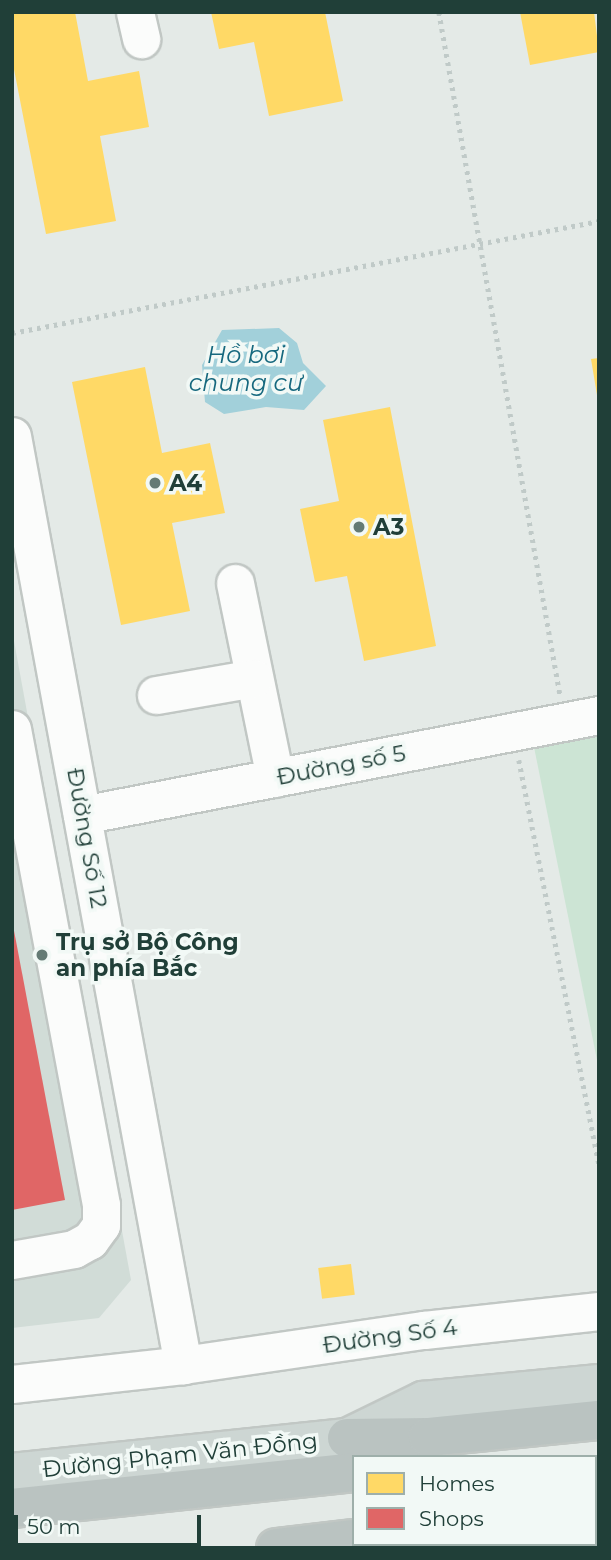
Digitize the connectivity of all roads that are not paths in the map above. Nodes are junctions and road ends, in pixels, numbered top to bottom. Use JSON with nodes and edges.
{"nodes":[{"id":1,"x":12,"y":436,"type":"edge"},
{"id":2,"x":235,"y":583,"type":"dead end"},
{"id":3,"x":254,"y":678,"type":"junction"},
{"id":4,"x":156,"y":695,"type":"dead end"},
{"id":5,"x":582,"y":718,"type":"edge"},
{"id":6,"x":12,"y":729,"type":"edge"},
{"id":7,"x":275,"y":778,"type":"junction"},
{"id":8,"x":82,"y":815,"type":"junction"},
{"id":9,"x":12,"y":1260,"type":"edge"},
{"id":10,"x":599,"y":1311,"type":"edge"},
{"id":11,"x":183,"y":1365,"type":"junction"},
{"id":12,"x":12,"y":1384,"type":"edge"},
{"id":13,"x":599,"y":1384,"type":"edge"},
{"id":14,"x":599,"y":1420,"type":"edge"},
{"id":15,"x":599,"y":1439,"type":"edge"},
{"id":16,"x":599,"y":1446,"type":"edge"},
{"id":17,"x":350,"y":1455,"type":"edge"},
{"id":18,"x":514,"y":1455,"type":"edge"},
{"id":19,"x":12,"y":1473,"type":"edge"},
{"id":20,"x":12,"y":1508,"type":"edge"},
{"id":21,"x":352,"y":1539,"type":"edge"},
{"id":22,"x":276,"y":1548,"type":"edge"}],
"edges":[{"from":1,"to":8,"type":"street","name":"Đường Số 12"},
{"from":2,"to":3,"type":"street"},
{"from":3,"to":4,"type":"street"},
{"from":3,"to":7,"type":"street"},
{"from":5,"to":7,"type":"street","name":"Đường số 5"},
{"from":6,"to":9,"type":"street"},
{"from":7,"to":8,"type":"street","name":"Đường số 5"},
{"from":8,"to":11,"type":"street","name":"Đường Số 12"},
{"from":10,"to":11,"type":"street","name":"Đường Số 4"},
{"from":11,"to":12,"type":"street","name":"Đường Số 4"},
{"from":13,"to":17,"type":"main road","name":"Đường Phạm Văn Đồng"},
{"from":14,"to":17,"type":"highway"},
{"from":15,"to":17,"type":"main road","name":"Đường Phạm Văn Đồng"},
{"from":16,"to":18,"type":"highway"},
{"from":17,"to":19,"type":"main road","name":"Đường Phạm Văn Đồng"},
{"from":17,"to":20,"type":"highway"},
{"from":21,"to":22,"type":"highway"}]}
